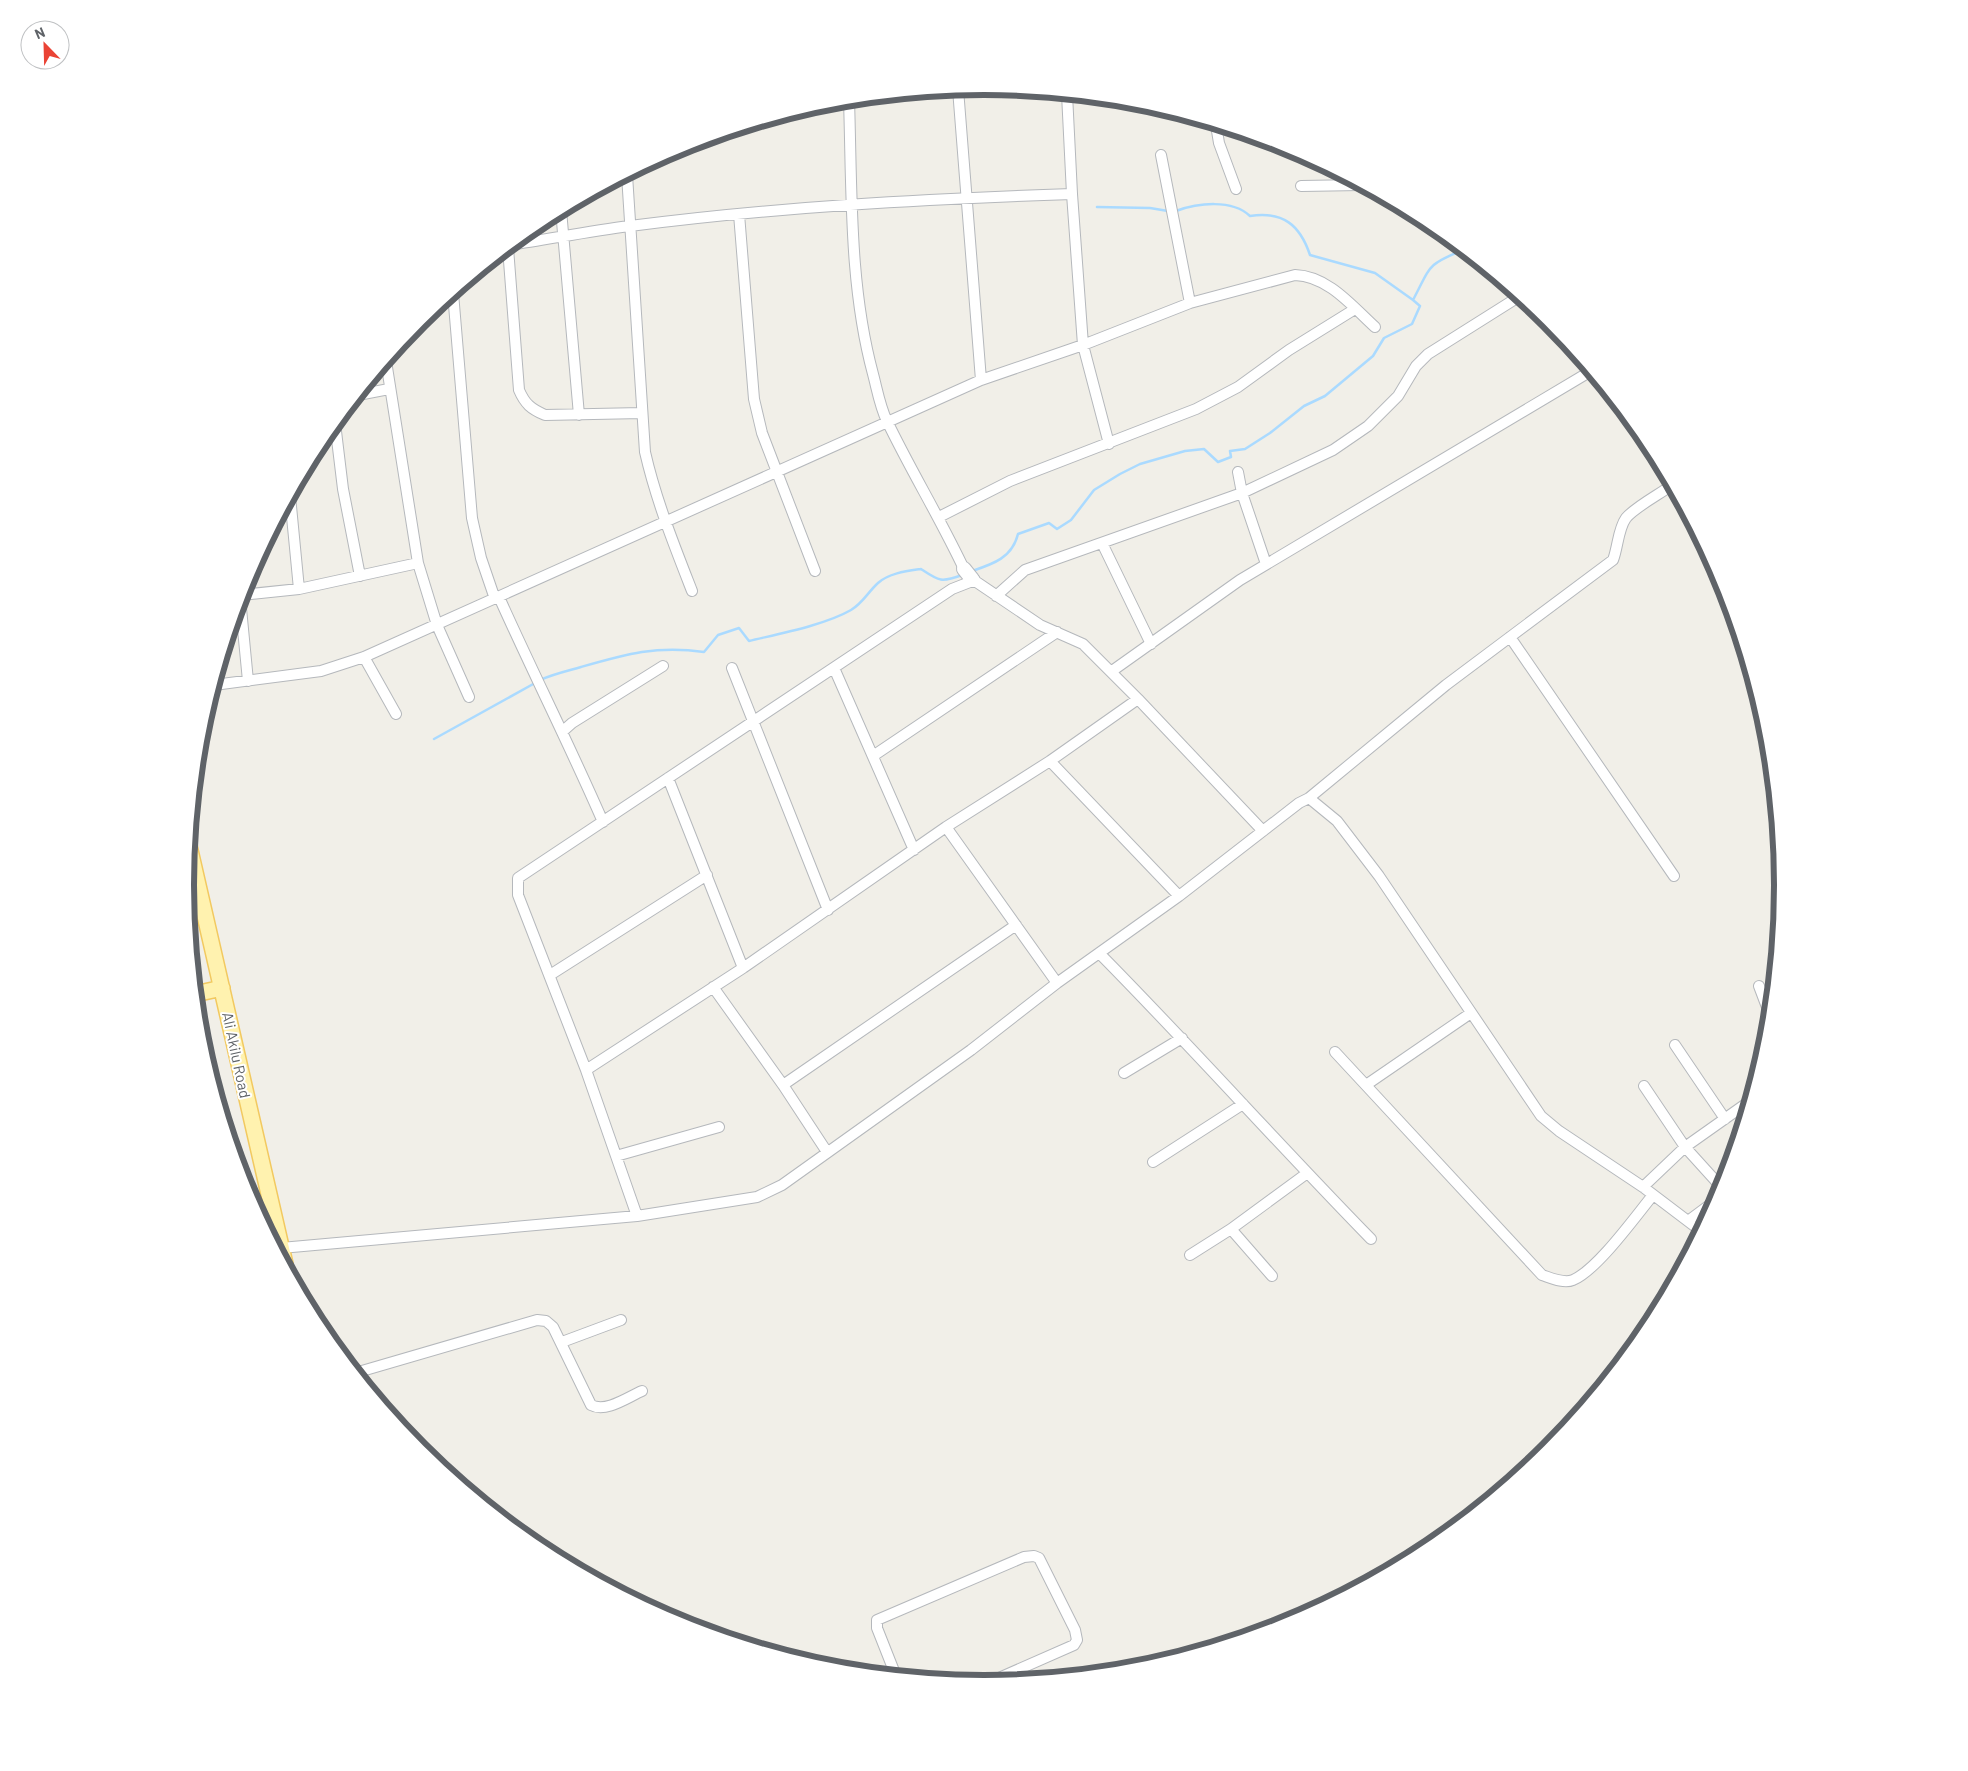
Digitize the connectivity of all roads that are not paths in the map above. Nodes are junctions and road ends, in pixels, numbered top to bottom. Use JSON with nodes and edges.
{"nodes":[{"id":1,"x":958,"y":96,"type":"edge"},
{"id":2,"x":1067,"y":100,"type":"edge"},
{"id":3,"x":849,"y":107,"type":"edge"},
{"id":4,"x":1217,"y":131,"type":"edge"},
{"id":5,"x":1161,"y":155,"type":"dead end"},
{"id":6,"x":627,"y":181,"type":"edge"},
{"id":7,"x":1349,"y":185,"type":"edge"},
{"id":8,"x":1301,"y":186,"type":"dead end"},
{"id":9,"x":1236,"y":189,"type":"dead end"},
{"id":10,"x":1072,"y":194,"type":"junction"},
{"id":11,"x":965,"y":198,"type":"junction"},
{"id":12,"x":852,"y":206,"type":"junction"},
{"id":13,"x":740,"y":214,"type":"junction"},
{"id":14,"x":562,"y":218,"type":"edge"},
{"id":15,"x":629,"y":226,"type":"junction"},
{"id":16,"x":564,"y":237,"type":"junction"},
{"id":17,"x":523,"y":244,"type":"edge"},
{"id":18,"x":510,"y":253,"type":"edge"},
{"id":19,"x":1514,"y":300,"type":"edge"},
{"id":20,"x":453,"y":301,"type":"edge"},
{"id":21,"x":1190,"y":303,"type":"junction"},
{"id":22,"x":1355,"y":310,"type":"junction"},
{"id":23,"x":1375,"y":327,"type":"dead end"},
{"id":24,"x":1083,"y":345,"type":"junction"},
{"id":25,"x":387,"y":368,"type":"edge"},
{"id":26,"x":1586,"y":373,"type":"edge"},
{"id":27,"x":981,"y":380,"type":"junction"},
{"id":28,"x":389,"y":388,"type":"junction"},
{"id":29,"x":366,"y":393,"type":"edge"},
{"id":30,"x":642,"y":413,"type":"junction"},
{"id":31,"x":579,"y":416,"type":"junction"},
{"id":32,"x":886,"y":421,"type":"junction"},
{"id":33,"x":336,"y":433,"type":"edge"},
{"id":34,"x":1109,"y":444,"type":"junction"},
{"id":35,"x":778,"y":472,"type":"junction"},
{"id":36,"x":1238,"y":472,"type":"dead end"},
{"id":37,"x":1668,"y":488,"type":"edge"},
{"id":38,"x":1242,"y":493,"type":"junction"},
{"id":39,"x":291,"y":505,"type":"edge"},
{"id":40,"x":939,"y":517,"type":"junction"},
{"id":41,"x":665,"y":521,"type":"junction"},
{"id":42,"x":1102,"y":543,"type":"junction"},
{"id":43,"x":418,"y":563,"type":"junction"},
{"id":44,"x":1266,"y":564,"type":"junction"},
{"id":45,"x":814,"y":571,"type":"dead end"},
{"id":46,"x":360,"y":576,"type":"junction"},
{"id":47,"x":970,"y":576,"type":"junction"},
{"id":48,"x":299,"y":589,"type":"junction"},
{"id":49,"x":692,"y":591,"type":"dead end"},
{"id":50,"x":249,"y":596,"type":"edge"},
{"id":51,"x":996,"y":596,"type":"junction"},
{"id":52,"x":497,"y":598,"type":"junction"},
{"id":53,"x":242,"y":614,"type":"edge"},
{"id":54,"x":437,"y":625,"type":"junction"},
{"id":55,"x":1057,"y":632,"type":"junction"},
{"id":56,"x":1510,"y":637,"type":"junction"},
{"id":57,"x":1151,"y":644,"type":"junction"},
{"id":58,"x":364,"y":657,"type":"junction"},
{"id":59,"x":663,"y":666,"type":"dead end"},
{"id":60,"x":732,"y":668,"type":"dead end"},
{"id":61,"x":834,"y":668,"type":"junction"},
{"id":62,"x":1112,"y":671,"type":"junction"},
{"id":63,"x":248,"y":681,"type":"junction"},
{"id":64,"x":219,"y":684,"type":"edge"},
{"id":65,"x":469,"y":697,"type":"dead end"},
{"id":66,"x":1138,"y":699,"type":"junction"},
{"id":67,"x":396,"y":714,"type":"dead end"},
{"id":68,"x":753,"y":721,"type":"junction"},
{"id":69,"x":563,"y":731,"type":"junction"},
{"id":70,"x":873,"y":756,"type":"junction"},
{"id":71,"x":1050,"y":761,"type":"junction"},
{"id":72,"x":668,"y":778,"type":"junction"},
{"id":73,"x":1310,"y":798,"type":"junction"},
{"id":74,"x":603,"y":822,"type":"junction"},
{"id":75,"x":946,"y":827,"type":"junction"},
{"id":76,"x":1263,"y":831,"type":"junction"},
{"id":77,"x":914,"y":850,"type":"junction"},
{"id":78,"x":194,"y":866,"type":"edge"},
{"id":79,"x":707,"y":876,"type":"junction"},
{"id":80,"x":1674,"y":876,"type":"dead end"},
{"id":81,"x":1179,"y":896,"type":"junction"},
{"id":82,"x":828,"y":910,"type":"junction"},
{"id":83,"x":1016,"y":925,"type":"junction"},
{"id":84,"x":1099,"y":953,"type":"junction"},
{"id":85,"x":743,"y":968,"type":"junction"},
{"id":86,"x":550,"y":974,"type":"junction"},
{"id":87,"x":1057,"y":983,"type":"junction"},
{"id":88,"x":1759,"y":986,"type":"dead end"},
{"id":89,"x":222,"y":988,"type":"junction"},
{"id":90,"x":713,"y":988,"type":"junction"},
{"id":91,"x":201,"y":993,"type":"edge"},
{"id":92,"x":1766,"y":1003,"type":"edge"},
{"id":93,"x":1471,"y":1013,"type":"junction"},
{"id":94,"x":1182,"y":1038,"type":"junction"},
{"id":95,"x":1675,"y":1045,"type":"dead end"},
{"id":96,"x":1335,"y":1052,"type":"dead end"},
{"id":97,"x":586,"y":1070,"type":"junction"},
{"id":98,"x":1124,"y":1073,"type":"dead end"},
{"id":99,"x":783,"y":1085,"type":"junction"},
{"id":100,"x":1366,"y":1085,"type":"junction"},
{"id":101,"x":1644,"y":1086,"type":"dead end"},
{"id":102,"x":1242,"y":1104,"type":"junction"},
{"id":103,"x":1744,"y":1105,"type":"edge"},
{"id":104,"x":1725,"y":1119,"type":"junction"},
{"id":105,"x":720,"y":1127,"type":"dead end"},
{"id":106,"x":1685,"y":1147,"type":"junction"},
{"id":107,"x":826,"y":1152,"type":"junction"},
{"id":108,"x":616,"y":1156,"type":"junction"},
{"id":109,"x":1153,"y":1162,"type":"dead end"},
{"id":110,"x":1306,"y":1174,"type":"junction"},
{"id":111,"x":1716,"y":1182,"type":"edge"},
{"id":112,"x":1643,"y":1187,"type":"junction"},
{"id":113,"x":1653,"y":1195,"type":"junction"},
{"id":114,"x":1705,"y":1209,"type":"edge"},
{"id":115,"x":637,"y":1216,"type":"junction"},
{"id":116,"x":1688,"y":1221,"type":"junction"},
{"id":117,"x":1697,"y":1227,"type":"edge"},
{"id":118,"x":1231,"y":1229,"type":"junction"},
{"id":119,"x":1371,"y":1239,"type":"dead end"},
{"id":120,"x":280,"y":1245,"type":"edge"},
{"id":121,"x":281,"y":1248,"type":"edge"},
{"id":122,"x":1190,"y":1254,"type":"dead end"},
{"id":123,"x":1272,"y":1276,"type":"dead end"},
{"id":124,"x":621,"y":1320,"type":"dead end"},
{"id":125,"x":562,"y":1342,"type":"junction"},
{"id":126,"x":361,"y":1371,"type":"edge"},
{"id":127,"x":642,"y":1391,"type":"dead end"},
{"id":128,"x":894,"y":1670,"type":"edge"},
{"id":129,"x":1005,"y":1675,"type":"edge"}],
"edges":[{"from":1,"to":11,"type":"street"},
{"from":2,"to":10,"type":"street"},
{"from":3,"to":12,"type":"street"},
{"from":4,"to":9,"type":"street"},
{"from":5,"to":21,"type":"street"},
{"from":6,"to":15,"type":"street"},
{"from":7,"to":8,"type":"street"},
{"from":10,"to":11,"type":"street"},
{"from":10,"to":24,"type":"street"},
{"from":11,"to":12,"type":"street"},
{"from":11,"to":27,"type":"street"},
{"from":12,"to":13,"type":"street"},
{"from":12,"to":32,"type":"street"},
{"from":13,"to":15,"type":"street"},
{"from":13,"to":35,"type":"street"},
{"from":14,"to":16,"type":"street"},
{"from":15,"to":16,"type":"street"},
{"from":15,"to":30,"type":"street"},
{"from":16,"to":17,"type":"street"},
{"from":16,"to":31,"type":"street"},
{"from":18,"to":31,"type":"street"},
{"from":19,"to":38,"type":"street"},
{"from":20,"to":52,"type":"street"},
{"from":21,"to":22,"type":"street"},
{"from":21,"to":24,"type":"street"},
{"from":22,"to":23,"type":"street"},
{"from":22,"to":34,"type":"street"},
{"from":24,"to":27,"type":"street"},
{"from":24,"to":34,"type":"street"},
{"from":25,"to":28,"type":"street"},
{"from":26,"to":44,"type":"street"},
{"from":27,"to":32,"type":"street"},
{"from":28,"to":29,"type":"street"},
{"from":28,"to":43,"type":"street"},
{"from":30,"to":31,"type":"street"},
{"from":30,"to":41,"type":"street"},
{"from":32,"to":35,"type":"street"},
{"from":32,"to":40,"type":"street"},
{"from":33,"to":46,"type":"street"},
{"from":34,"to":40,"type":"street"},
{"from":35,"to":41,"type":"street"},
{"from":35,"to":45,"type":"street"},
{"from":36,"to":38,"type":"street"},
{"from":37,"to":56,"type":"street"},
{"from":38,"to":42,"type":"street"},
{"from":38,"to":44,"type":"street"},
{"from":39,"to":48,"type":"street"},
{"from":40,"to":47,"type":"street"},
{"from":41,"to":49,"type":"street"},
{"from":41,"to":52,"type":"street"},
{"from":42,"to":51,"type":"street"},
{"from":42,"to":57,"type":"street"},
{"from":43,"to":46,"type":"street"},
{"from":43,"to":54,"type":"street"},
{"from":44,"to":57,"type":"street"},
{"from":46,"to":48,"type":"street"},
{"from":47,"to":51,"type":"street"},
{"from":47,"to":61,"type":"street"},
{"from":48,"to":50,"type":"street"},
{"from":51,"to":55,"type":"street"},
{"from":52,"to":54,"type":"street"},
{"from":52,"to":69,"type":"street"},
{"from":53,"to":63,"type":"street"},
{"from":54,"to":58,"type":"street"},
{"from":54,"to":65,"type":"street"},
{"from":55,"to":62,"type":"street"},
{"from":55,"to":70,"type":"street"},
{"from":56,"to":73,"type":"street"},
{"from":56,"to":80,"type":"street"},
{"from":57,"to":62,"type":"street"},
{"from":58,"to":63,"type":"street"},
{"from":58,"to":67,"type":"street"},
{"from":59,"to":69,"type":"street"},
{"from":60,"to":68,"type":"street"},
{"from":61,"to":68,"type":"street"},
{"from":61,"to":70,"type":"street"},
{"from":62,"to":66,"type":"street"},
{"from":63,"to":64,"type":"street"},
{"from":66,"to":71,"type":"street"},
{"from":66,"to":76,"type":"street"},
{"from":68,"to":72,"type":"street"},
{"from":68,"to":82,"type":"street"},
{"from":69,"to":74,"type":"street"},
{"from":70,"to":77,"type":"street"},
{"from":71,"to":75,"type":"street"},
{"from":71,"to":81,"type":"street"},
{"from":72,"to":74,"type":"street"},
{"from":72,"to":79,"type":"street"},
{"from":73,"to":76,"type":"street"},
{"from":73,"to":93,"type":"street"},
{"from":74,"to":86,"type":"street"},
{"from":75,"to":77,"type":"street"},
{"from":75,"to":83,"type":"street"},
{"from":76,"to":81,"type":"street"},
{"from":77,"to":82,"type":"street"},
{"from":78,"to":89,"type":"main road","name":"Ali Akilu Road"},
{"from":79,"to":85,"type":"street"},
{"from":79,"to":86,"type":"street"},
{"from":81,"to":84,"type":"street"},
{"from":82,"to":85,"type":"street"},
{"from":83,"to":87,"type":"street"},
{"from":83,"to":99,"type":"street"},
{"from":84,"to":87,"type":"street"},
{"from":84,"to":94,"type":"street"},
{"from":85,"to":90,"type":"street"},
{"from":86,"to":97,"type":"street"},
{"from":87,"to":107,"type":"street"},
{"from":88,"to":92,"type":"street"},
{"from":89,"to":91,"type":"main road"},
{"from":89,"to":120,"type":"main road","name":"Ali Akilu Road"},
{"from":90,"to":97,"type":"street"},
{"from":90,"to":99,"type":"street"},
{"from":93,"to":100,"type":"street"},
{"from":93,"to":112,"type":"street"},
{"from":94,"to":98,"type":"street"},
{"from":94,"to":102,"type":"street"},
{"from":95,"to":104,"type":"street"},
{"from":96,"to":100,"type":"street"},
{"from":97,"to":108,"type":"street"},
{"from":99,"to":107,"type":"street"},
{"from":100,"to":113,"type":"street"},
{"from":101,"to":106,"type":"street"},
{"from":102,"to":109,"type":"street"},
{"from":102,"to":110,"type":"street"},
{"from":103,"to":104,"type":"street"},
{"from":104,"to":106,"type":"street"},
{"from":105,"to":108,"type":"street"},
{"from":106,"to":111,"type":"street"},
{"from":106,"to":112,"type":"street"},
{"from":107,"to":115,"type":"street"},
{"from":108,"to":115,"type":"street"},
{"from":110,"to":118,"type":"street"},
{"from":110,"to":119,"type":"street"},
{"from":112,"to":113,"type":"street"},
{"from":113,"to":116,"type":"street"},
{"from":114,"to":116,"type":"street"},
{"from":115,"to":121,"type":"street"},
{"from":116,"to":117,"type":"street"},
{"from":118,"to":122,"type":"street"},
{"from":118,"to":123,"type":"street"},
{"from":124,"to":125,"type":"street"},
{"from":125,"to":126,"type":"street"},
{"from":125,"to":127,"type":"street"},
{"from":128,"to":129,"type":"street"}]}
